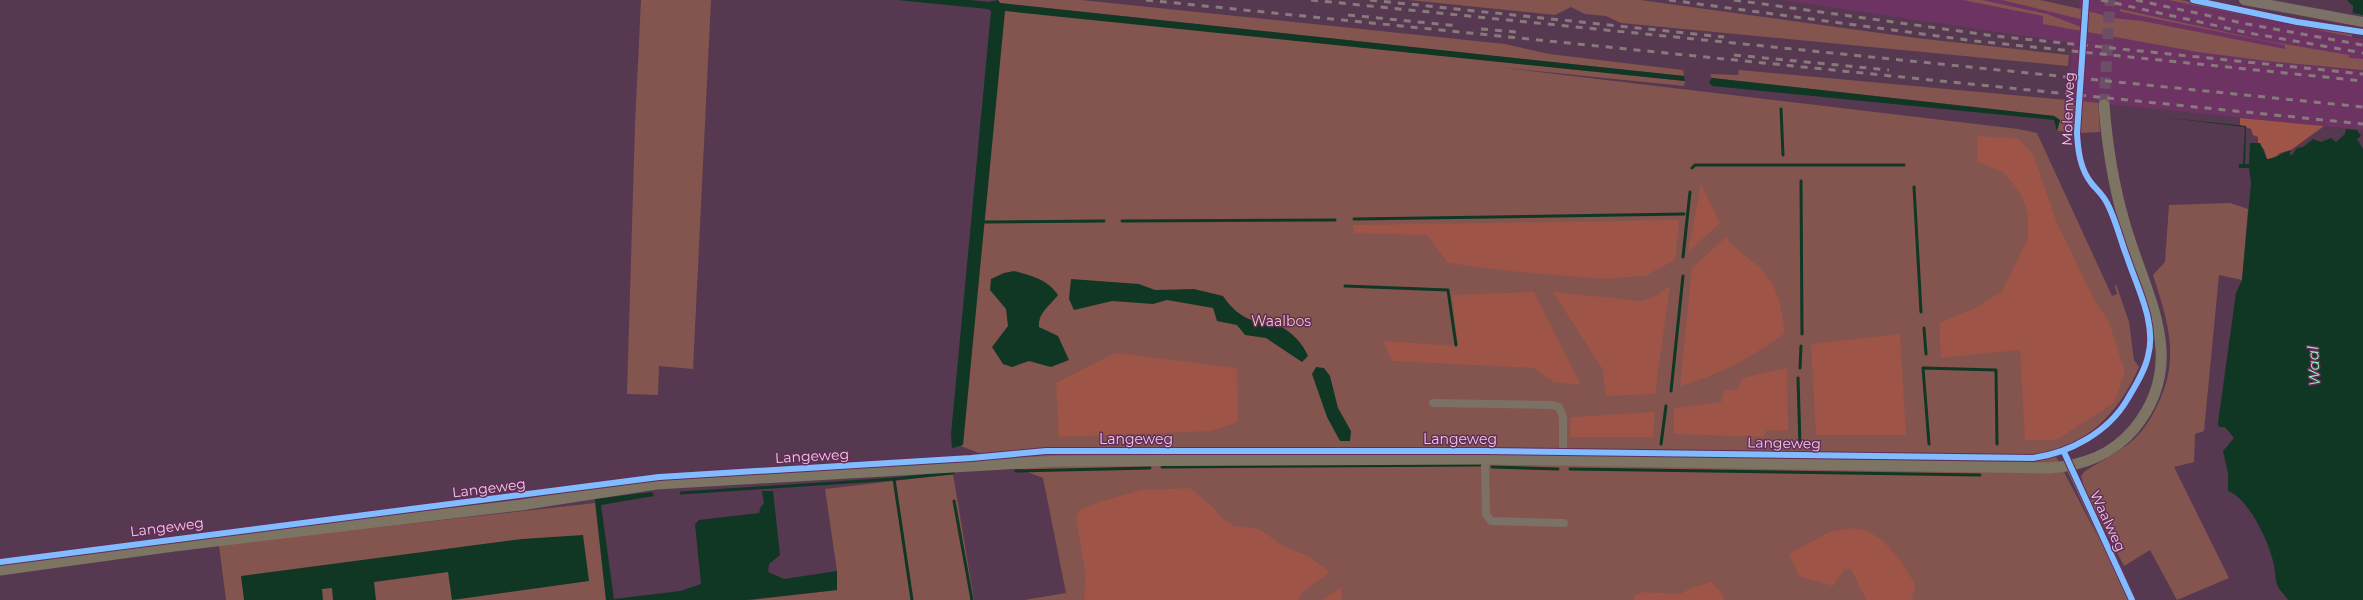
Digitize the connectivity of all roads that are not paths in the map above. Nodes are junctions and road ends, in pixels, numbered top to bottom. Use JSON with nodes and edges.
{"nodes":[{"id":1,"x":2244,"y":0,"type":"edge"},
{"id":2,"x":2358,"y":21,"type":"edge"},
{"id":3,"x":2104,"y":105,"type":"tunnel mouth"},
{"id":4,"x":1433,"y":404,"type":"dead end"},
{"id":5,"x":1485,"y":459,"type":"junction"},
{"id":6,"x":1563,"y":460,"type":"junction"},
{"id":7,"x":2070,"y":467,"type":"junction"},
{"id":8,"x":1564,"y":523,"type":"dead end"},
{"id":9,"x":0,"y":570,"type":"edge"},
{"id":10,"x":2132,"y":600,"type":"edge"}],
"edges":[{"from":1,"to":2,"type":"street"},
{"from":3,"to":7,"type":"main road","name":"Langeweg"},
{"from":4,"to":6,"type":"street"},
{"from":5,"to":6,"type":"main road","name":"Langeweg"},
{"from":5,"to":8,"type":"street"},
{"from":5,"to":9,"type":"main road","name":"Langeweg"},
{"from":6,"to":7,"type":"main road","name":"Langeweg"},
{"from":7,"to":10,"type":"street","name":"Waalweg"}]}
